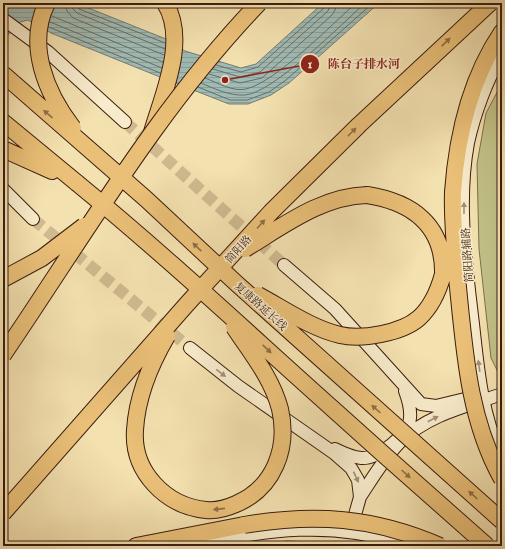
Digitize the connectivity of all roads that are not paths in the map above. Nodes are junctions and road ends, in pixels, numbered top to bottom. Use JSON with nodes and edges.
{"nodes":[{"id":1,"x":47,"y":3,"type":"edge"},
{"id":2,"x":165,"y":3,"type":"edge"},
{"id":3,"x":259,"y":3,"type":"edge"},
{"id":4,"x":490,"y":3,"type":"edge"},
{"id":5,"x":3,"y":20,"type":"edge"},
{"id":6,"x":502,"y":32,"type":"edge"},
{"id":7,"x":502,"y":55,"type":"edge"},
{"id":8,"x":3,"y":74,"type":"edge"},
{"id":9,"x":3,"y":122,"type":"edge"},
{"id":10,"x":125,"y":122,"type":"tunnel mouth"},
{"id":11,"x":152,"y":133,"type":"junction"},
{"id":12,"x":3,"y":149,"type":"edge"},
{"id":13,"x":93,"y":152,"type":"junction"},
{"id":14,"x":77,"y":183,"type":"junction"},
{"id":15,"x":3,"y":189,"type":"edge"},
{"id":16,"x":97,"y":214,"type":"junction"},
{"id":17,"x":33,"y":219,"type":"tunnel mouth"},
{"id":18,"x":229,"y":259,"type":"junction"},
{"id":19,"x":284,"y":265,"type":"tunnel mouth"},
{"id":20,"x":3,"y":279,"type":"edge"},
{"id":21,"x":236,"y":283,"type":"junction"},
{"id":22,"x":187,"y":304,"type":"junction"},
{"id":23,"x":218,"y":304,"type":"junction"},
{"id":24,"x":190,"y":348,"type":"tunnel mouth"},
{"id":25,"x":3,"y":355,"type":"edge"},
{"id":26,"x":402,"y":385,"type":"junction"},
{"id":27,"x":502,"y":387,"type":"edge"},
{"id":28,"x":502,"y":394,"type":"edge"},
{"id":29,"x":483,"y":397,"type":"junction"},
{"id":30,"x":319,"y":442,"type":"junction"},
{"id":31,"x":502,"y":457,"type":"edge"},
{"id":32,"x":502,"y":479,"type":"edge"},
{"id":33,"x":360,"y":497,"type":"junction"},
{"id":34,"x":3,"y":513,"type":"edge"},
{"id":35,"x":502,"y":521,"type":"edge"},
{"id":36,"x":350,"y":532,"type":"junction"},
{"id":37,"x":136,"y":546,"type":"edge"},
{"id":38,"x":190,"y":546,"type":"edge"},
{"id":39,"x":407,"y":546,"type":"edge"},
{"id":40,"x":440,"y":546,"type":"edge"},
{"id":41,"x":487,"y":546,"type":"edge"}],
"edges":[{"from":1,"to":13,"type":"highway","bridge":true},
{"from":2,"to":11,"type":"highway"},
{"from":3,"to":11,"type":"highway","bridge":true},
{"from":18,"to":4,"type":"highway","name":"简阳路","one_way":true,"bridge":true},
{"from":5,"to":10,"type":"main road"},
{"from":6,"to":32,"type":"highway","bridge":true},
{"from":29,"to":7,"type":"main road","name":"简阳路辅路","one_way":true},
{"from":13,"to":8,"type":"highway","name":"复康路延长线","one_way":true,"bridge":true},
{"from":9,"to":14,"type":"highway"},
{"from":11,"to":16,"type":"highway","bridge":true},
{"from":12,"to":14,"type":"highway"},
{"from":21,"to":13,"type":"highway","name":"复康路延长线","one_way":true,"bridge":true},
{"from":14,"to":23,"type":"highway","bridge":true},
{"from":15,"to":17,"type":"main road"},
{"from":16,"to":20,"type":"highway","bridge":true},
{"from":16,"to":25,"type":"highway","bridge":true},
{"from":18,"to":21,"type":"highway","bridge":true},
{"from":18,"to":22,"type":"highway","name":"简阳路","bridge":true},
{"from":19,"to":26,"type":"main road"},
{"from":35,"to":21,"type":"highway","name":"复康路延长线","one_way":true,"bridge":true},
{"from":23,"to":22,"type":"highway","one_way":true,"bridge":true},
{"from":22,"to":34,"type":"highway","name":"简阳路","bridge":true},
{"from":23,"to":41,"type":"highway","one_way":true,"bridge":true},
{"from":24,"to":30,"type":"main road","one_way":true},
{"from":26,"to":29,"type":"main road"},
{"from":26,"to":30,"type":"main road"},
{"from":27,"to":29,"type":"main road"},
{"from":28,"to":29,"type":"main road"},
{"from":29,"to":31,"type":"main road","name":"简阳路辅路"},
{"from":33,"to":29,"type":"main road","one_way":true},
{"from":30,"to":33,"type":"main road","one_way":true},
{"from":33,"to":36,"type":"main road"},
{"from":36,"to":38,"type":"main road"},
{"from":36,"to":39,"type":"main road"},
{"from":37,"to":40,"type":"highway","bridge":true}]}
